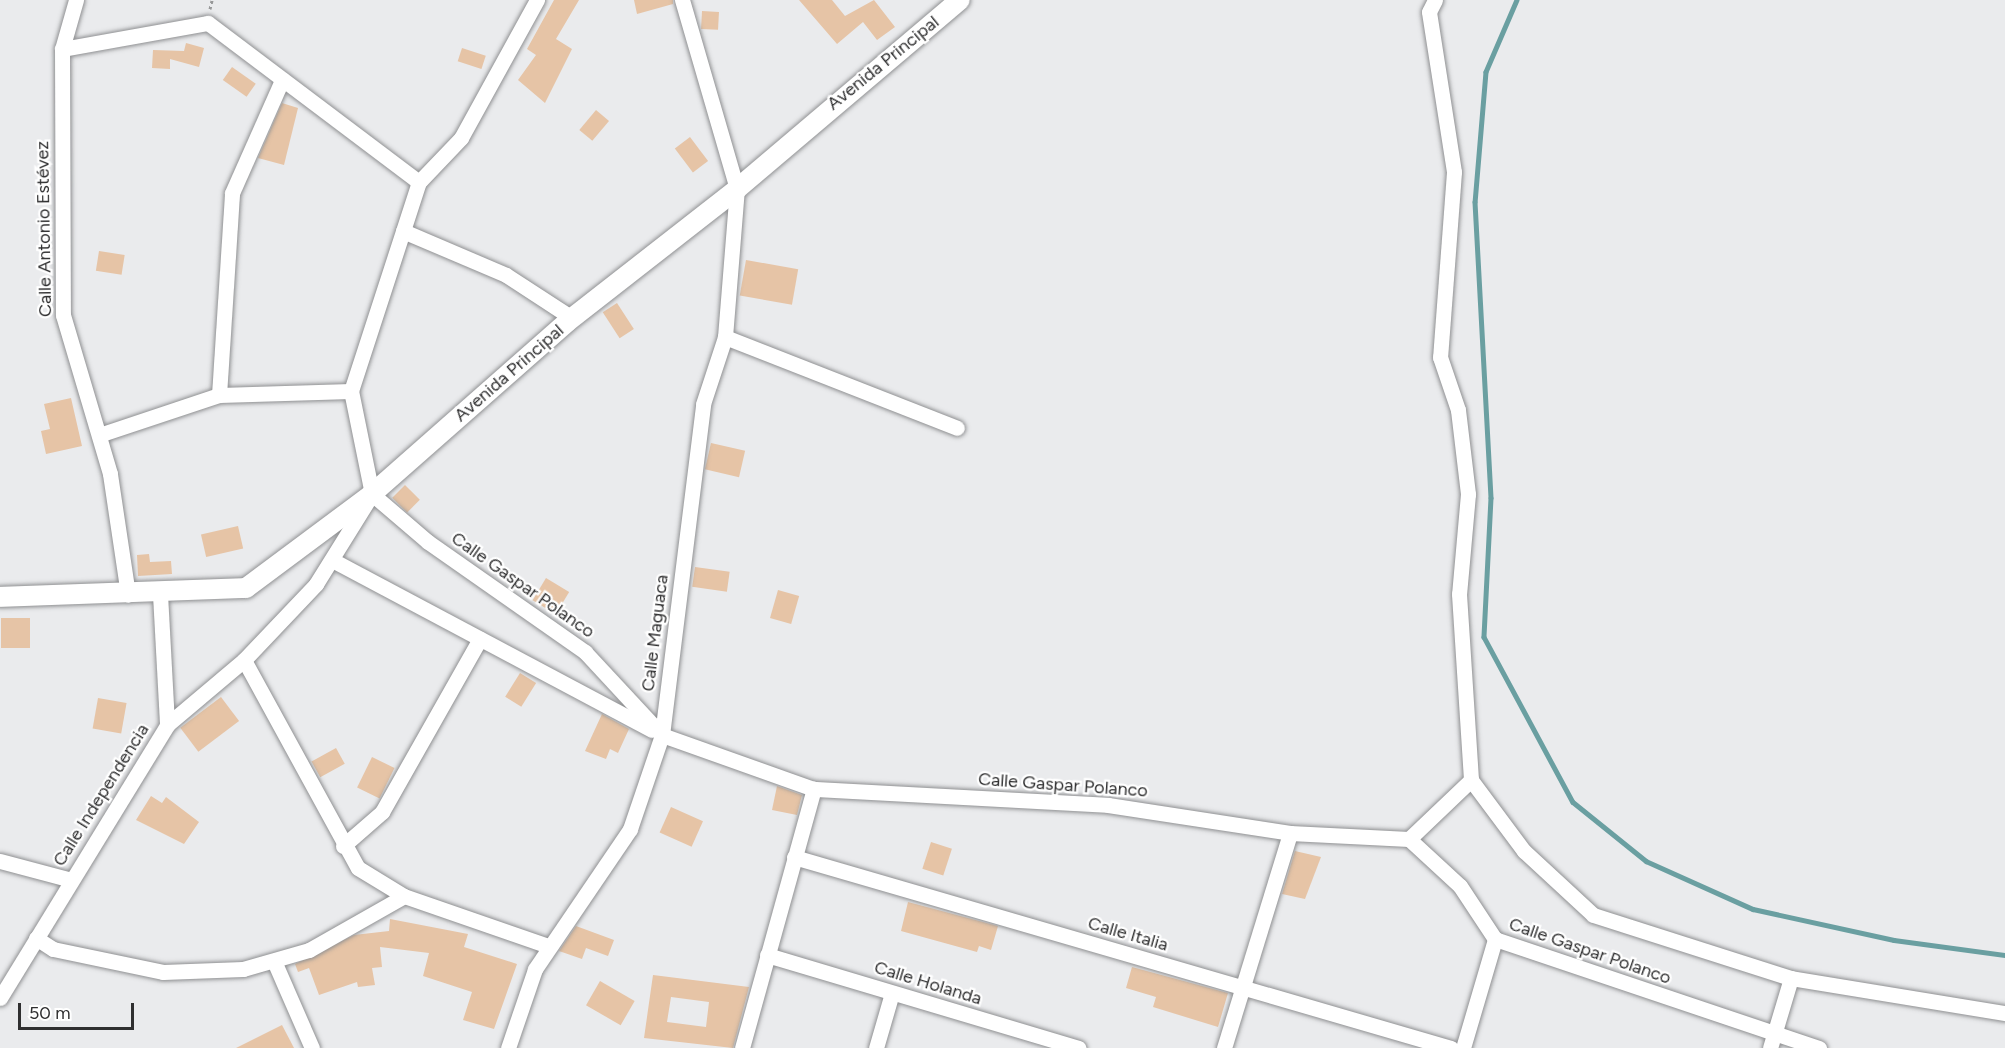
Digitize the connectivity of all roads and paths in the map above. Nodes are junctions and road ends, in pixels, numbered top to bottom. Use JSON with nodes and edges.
{"nodes":[{"id":1,"x":76,"y":0,"type":"edge"},
{"id":2,"x":537,"y":0,"type":"edge"},
{"id":3,"x":682,"y":0,"type":"edge"},
{"id":4,"x":960,"y":0,"type":"edge"},
{"id":5,"x":1435,"y":0,"type":"edge"},
{"id":6,"x":62,"y":49,"type":"junction"},
{"id":7,"x":282,"y":80,"type":"junction"},
{"id":8,"x":419,"y":182,"type":"junction"},
{"id":9,"x":737,"y":189,"type":"junction"},
{"id":10,"x":403,"y":231,"type":"junction"},
{"id":11,"x":572,"y":318,"type":"junction"},
{"id":12,"x":725,"y":337,"type":"junction"},
{"id":13,"x":351,"y":391,"type":"junction"},
{"id":14,"x":219,"y":395,"type":"junction"},
{"id":15,"x":957,"y":428,"type":"dead end"},
{"id":16,"x":99,"y":435,"type":"junction"},
{"id":17,"x":372,"y":494,"type":"junction"},
{"id":18,"x":332,"y":560,"type":"junction"},
{"id":19,"x":160,"y":594,"type":"junction"},
{"id":20,"x":128,"y":595,"type":"junction"},
{"id":21,"x":0,"y":597,"type":"edge"},
{"id":22,"x":480,"y":639,"type":"junction"},
{"id":23,"x":244,"y":660,"type":"junction"},
{"id":24,"x":167,"y":725,"type":"junction"},
{"id":25,"x":662,"y":735,"type":"junction"},
{"id":26,"x":1471,"y":780,"type":"junction"},
{"id":27,"x":814,"y":789,"type":"junction"},
{"id":28,"x":1290,"y":833,"type":"junction"},
{"id":29,"x":1409,"y":839,"type":"junction"},
{"id":30,"x":343,"y":846,"type":"junction"},
{"id":31,"x":794,"y":857,"type":"junction"},
{"id":32,"x":0,"y":861,"type":"edge"},
{"id":33,"x":72,"y":880,"type":"junction"},
{"id":34,"x":404,"y":896,"type":"junction"},
{"id":35,"x":36,"y":938,"type":"junction"},
{"id":36,"x":1495,"y":939,"type":"junction"},
{"id":37,"x":548,"y":946,"type":"junction"},
{"id":38,"x":767,"y":955,"type":"junction"},
{"id":39,"x":274,"y":961,"type":"junction"},
{"id":40,"x":1791,"y":978,"type":"junction"},
{"id":41,"x":1243,"y":987,"type":"junction"},
{"id":42,"x":892,"y":993,"type":"junction"},
{"id":43,"x":0,"y":998,"type":"edge"},
{"id":44,"x":2005,"y":1013,"type":"edge"},
{"id":45,"x":1772,"y":1042,"type":"edge"},
{"id":46,"x":312,"y":1048,"type":"edge"},
{"id":47,"x":508,"y":1048,"type":"edge"},
{"id":48,"x":741,"y":1048,"type":"edge"},
{"id":49,"x":876,"y":1048,"type":"edge"},
{"id":50,"x":1078,"y":1048,"type":"edge"},
{"id":51,"x":1224,"y":1048,"type":"edge"},
{"id":52,"x":1451,"y":1048,"type":"edge"},
{"id":53,"x":1463,"y":1048,"type":"edge"},
{"id":54,"x":1819,"y":1048,"type":"edge"}],
"edges":[{"from":1,"to":6,"type":"street","name":"Calle Antonio Estévez"},
{"from":2,"to":8,"type":"street"},
{"from":3,"to":9,"type":"street"},
{"from":4,"to":9,"type":"main road","name":"Avenida Principal"},
{"from":5,"to":26,"type":"street"},
{"from":6,"to":7,"type":"street"},
{"from":6,"to":16,"type":"street","name":"Calle Antonio Estévez"},
{"from":7,"to":8,"type":"street"},
{"from":7,"to":14,"type":"street"},
{"from":8,"to":10,"type":"street"},
{"from":9,"to":11,"type":"main road","name":"Avenida Principal"},
{"from":9,"to":12,"type":"street","name":"Calle Maguaca"},
{"from":10,"to":11,"type":"street"},
{"from":10,"to":13,"type":"street"},
{"from":11,"to":17,"type":"main road","name":"Avenida Principal"},
{"from":12,"to":15,"type":"street"},
{"from":12,"to":25,"type":"street","name":"Calle Maguaca"},
{"from":13,"to":14,"type":"street"},
{"from":13,"to":17,"type":"street"},
{"from":14,"to":16,"type":"street"},
{"from":16,"to":20,"type":"street","name":"Calle Antonio Estévez"},
{"from":17,"to":18,"type":"street","name":"Calle Independencia"},
{"from":17,"to":19,"type":"main road","name":"Avenida Principal"},
{"from":17,"to":25,"type":"street","name":"Calle Gaspar Polanco"},
{"from":18,"to":22,"type":"street"},
{"from":18,"to":23,"type":"street","name":"Calle Independencia"},
{"from":19,"to":20,"type":"main road","name":"Avenida Principal"},
{"from":19,"to":24,"type":"street"},
{"from":20,"to":21,"type":"main road","name":"Avenida Principal"},
{"from":22,"to":25,"type":"street"},
{"from":22,"to":30,"type":"street"},
{"from":23,"to":24,"type":"street","name":"Calle Independencia"},
{"from":23,"to":30,"type":"street"},
{"from":24,"to":33,"type":"street","name":"Calle Independencia"},
{"from":25,"to":27,"type":"street","name":"Calle Gaspar Polanco"},
{"from":25,"to":37,"type":"street","name":"Calle Maguaca"},
{"from":26,"to":29,"type":"street"},
{"from":26,"to":40,"type":"street"},
{"from":27,"to":28,"type":"street","name":"Calle Gaspar Polanco"},
{"from":27,"to":31,"type":"street"},
{"from":28,"to":29,"type":"street","name":"Calle Gaspar Polanco"},
{"from":28,"to":41,"type":"street"},
{"from":29,"to":36,"type":"street","name":"Calle Gaspar Polanco"},
{"from":30,"to":34,"type":"street"},
{"from":31,"to":38,"type":"street"},
{"from":31,"to":41,"type":"street","name":"Calle Italia"},
{"from":32,"to":33,"type":"street"},
{"from":33,"to":35,"type":"street","name":"Calle Independencia"},
{"from":34,"to":37,"type":"street"},
{"from":34,"to":39,"type":"street"},
{"from":35,"to":39,"type":"street"},
{"from":35,"to":43,"type":"street","name":"Calle Independencia"},
{"from":36,"to":45,"type":"street","name":"Calle Gaspar Polanco"},
{"from":36,"to":53,"type":"street"},
{"from":37,"to":47,"type":"street","name":"Calle Maguaca"},
{"from":38,"to":42,"type":"street","name":"Calle Holanda"},
{"from":38,"to":48,"type":"street"},
{"from":39,"to":46,"type":"street"},
{"from":40,"to":44,"type":"street"},
{"from":40,"to":45,"type":"street"},
{"from":41,"to":51,"type":"street"},
{"from":41,"to":52,"type":"street","name":"Calle Italia"},
{"from":42,"to":49,"type":"street"},
{"from":42,"to":50,"type":"street","name":"Calle Holanda"},
{"from":45,"to":54,"type":"street","name":"Calle Gaspar Polanco"}]}
